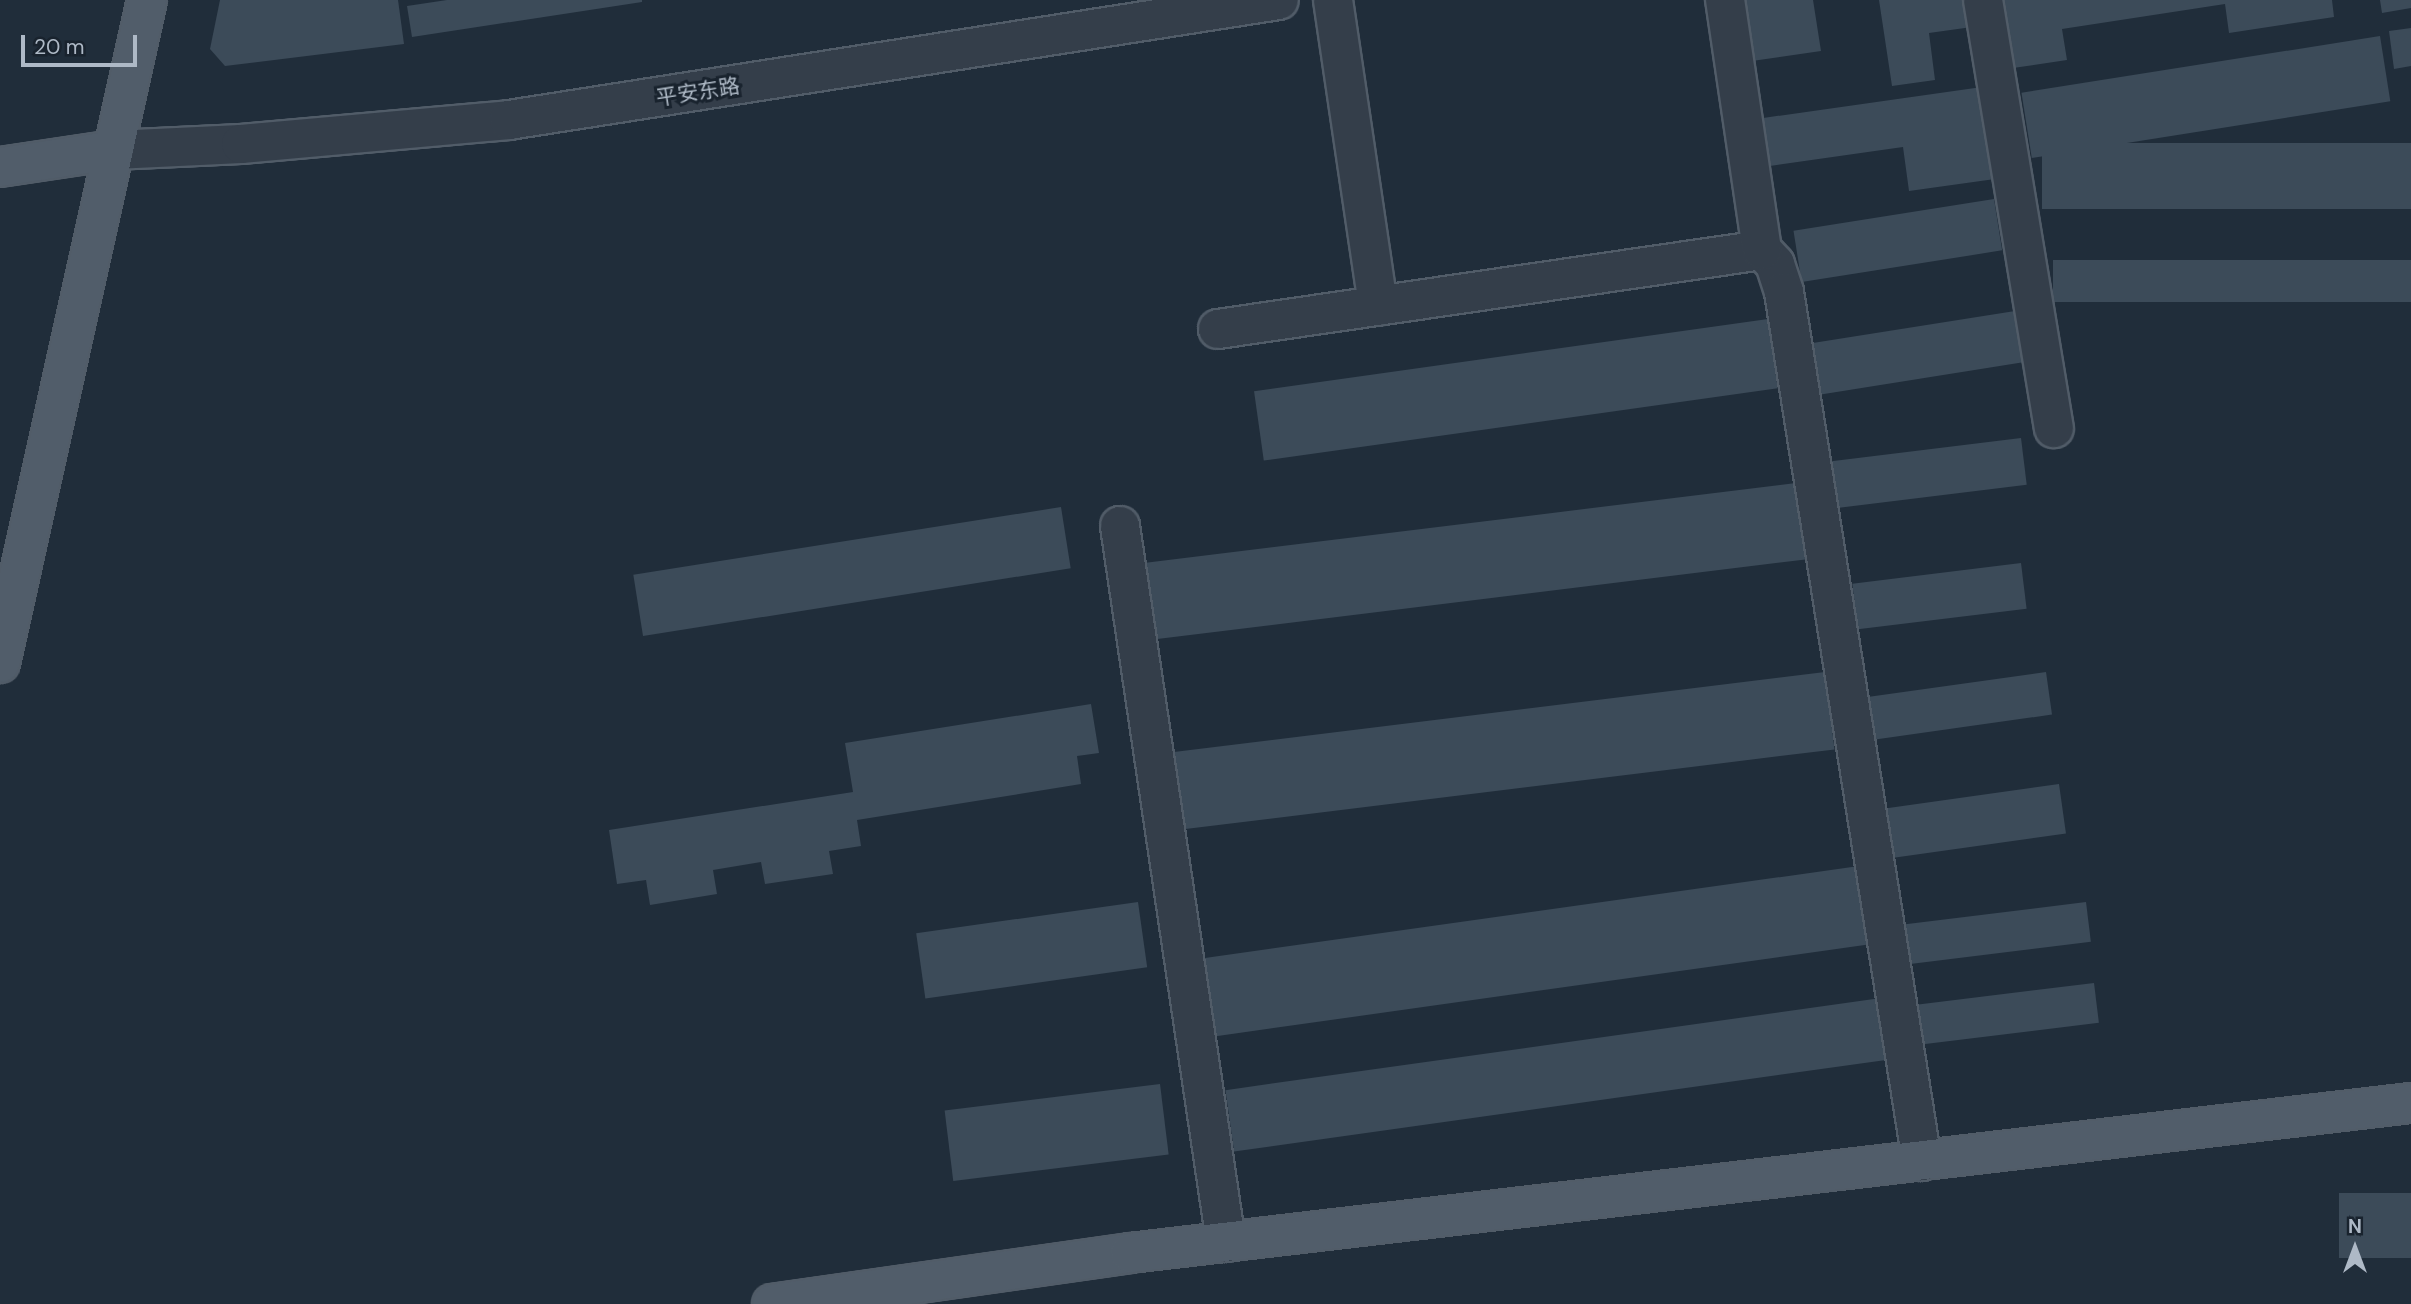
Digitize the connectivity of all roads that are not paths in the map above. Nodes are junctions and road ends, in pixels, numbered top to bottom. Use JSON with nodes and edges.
{"nodes":[{"id":1,"x":147,"y":0,"type":"edge"},
{"id":2,"x":1279,"y":0,"type":"edge"},
{"id":3,"x":1333,"y":0,"type":"edge"},
{"id":4,"x":1725,"y":0,"type":"edge"},
{"id":5,"x":1983,"y":0,"type":"edge"},
{"id":6,"x":114,"y":149,"type":"junction"},
{"id":7,"x":0,"y":167,"type":"edge"},
{"id":8,"x":1762,"y":250,"type":"junction"},
{"id":9,"x":1378,"y":306,"type":"junction"},
{"id":10,"x":1218,"y":329,"type":"dead end"},
{"id":11,"x":2054,"y":428,"type":"dead end"},
{"id":12,"x":1120,"y":526,"type":"dead end"},
{"id":13,"x":0,"y":663,"type":"edge"},
{"id":14,"x":2411,"y":1103,"type":"edge"},
{"id":15,"x":1922,"y":1161,"type":"junction"},
{"id":16,"x":1226,"y":1242,"type":"junction"},
{"id":17,"x":772,"y":1304,"type":"edge"}],
"edges":[{"from":1,"to":6,"type":"main road"},
{"from":2,"to":6,"type":"street","name":"平安东路"},
{"from":3,"to":9,"type":"street"},
{"from":4,"to":8,"type":"street"},
{"from":5,"to":11,"type":"street"},
{"from":6,"to":7,"type":"main road"},
{"from":6,"to":13,"type":"main road"},
{"from":8,"to":9,"type":"street"},
{"from":8,"to":15,"type":"street"},
{"from":9,"to":10,"type":"street"},
{"from":12,"to":16,"type":"street"},
{"from":14,"to":15,"type":"main road"},
{"from":15,"to":16,"type":"main road"},
{"from":16,"to":17,"type":"main road"}]}
